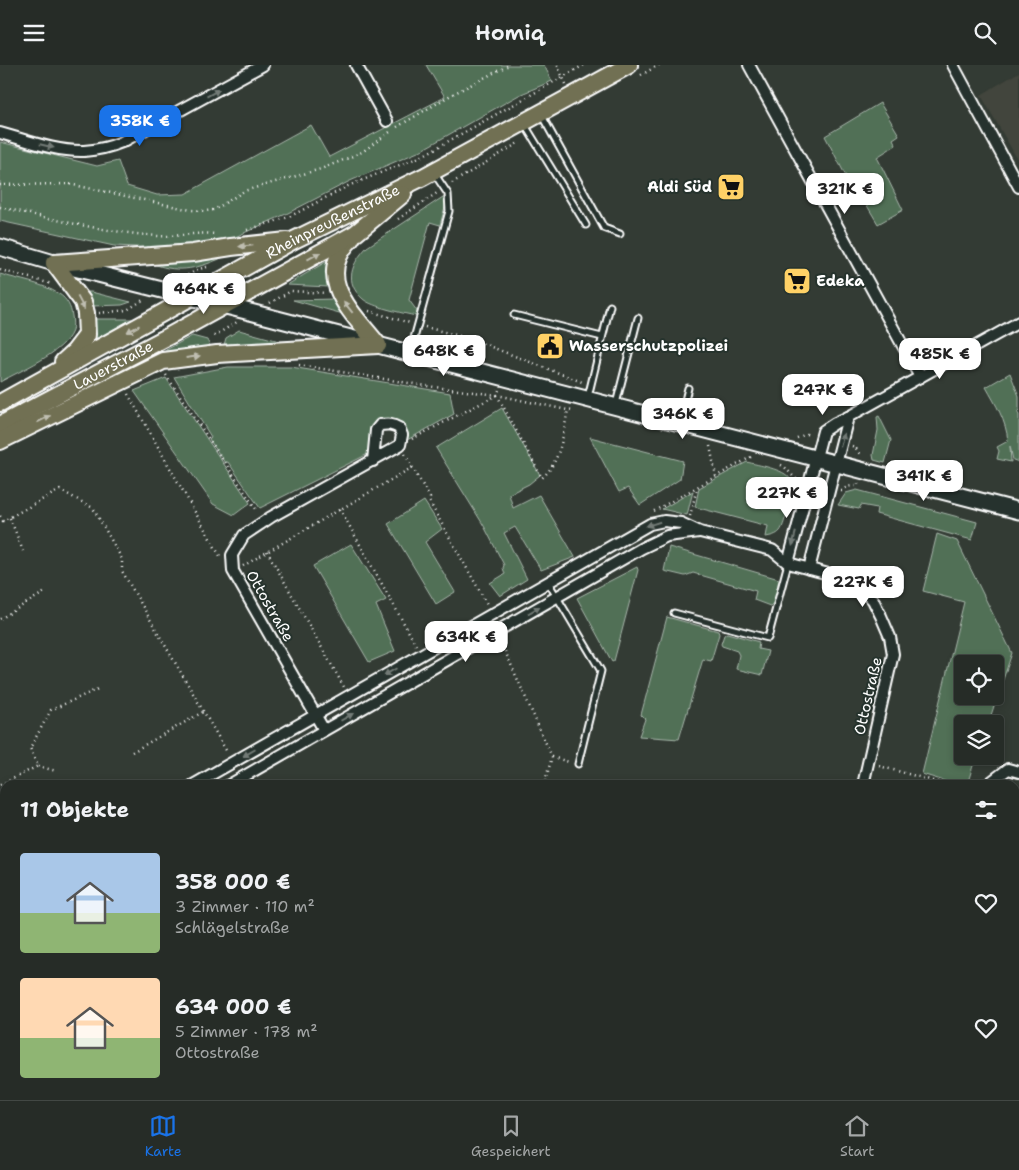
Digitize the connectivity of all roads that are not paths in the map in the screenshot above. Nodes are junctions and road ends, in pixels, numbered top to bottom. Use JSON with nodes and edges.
{"nodes":[{"id":1,"x":263,"y":65,"type":"edge"},
{"id":2,"x":356,"y":65,"type":"edge"},
{"id":3,"x":749,"y":65,"type":"edge"},
{"id":4,"x":954,"y":65,"type":"edge"},
{"id":5,"x":631,"y":72,"type":"edge"},
{"id":6,"x":540,"y":113,"type":"junction"},
{"id":7,"x":387,"y":121,"type":"dead end"},
{"id":8,"x":528,"y":129,"type":"junction"},
{"id":9,"x":0,"y":133,"type":"edge"},
{"id":10,"x":428,"y":175,"type":"junction"},
{"id":11,"x":1019,"y":187,"type":"edge"},
{"id":12,"x":586,"y":225,"type":"dead end"},
{"id":13,"x":356,"y":233,"type":"junction"},
{"id":14,"x":620,"y":234,"type":"dead end"},
{"id":15,"x":294,"y":240,"type":"junction"},
{"id":16,"x":0,"y":247,"type":"edge"},
{"id":17,"x":54,"y":263,"type":"junction"},
{"id":18,"x":191,"y":297,"type":"junction"},
{"id":19,"x":225,"y":305,"type":"junction"},
{"id":20,"x":610,"y":306,"type":"dead end"},
{"id":21,"x":514,"y":315,"type":"dead end"},
{"id":22,"x":638,"y":318,"type":"dead end"},
{"id":23,"x":1019,"y":323,"type":"edge"},
{"id":24,"x":602,"y":337,"type":"junction"},
{"id":25,"x":378,"y":345,"type":"junction"},
{"id":26,"x":410,"y":353,"type":"junction"},
{"id":27,"x":920,"y":377,"type":"junction"},
{"id":28,"x":43,"y":380,"type":"junction"},
{"id":29,"x":688,"y":388,"type":"dead end"},
{"id":30,"x":589,"y":393,"type":"junction"},
{"id":31,"x":0,"y":403,"type":"edge"},
{"id":32,"x":616,"y":407,"type":"junction"},
{"id":33,"x":848,"y":417,"type":"junction"},
{"id":34,"x":680,"y":423,"type":"junction"},
{"id":35,"x":0,"y":425,"type":"edge"},
{"id":36,"x":0,"y":441,"type":"edge"},
{"id":37,"x":815,"y":458,"type":"junction"},
{"id":38,"x":372,"y":461,"type":"junction"},
{"id":39,"x":836,"y":463,"type":"junction"},
{"id":40,"x":1019,"y":511,"type":"edge"},
{"id":41,"x":700,"y":532,"type":"junction"},
{"id":42,"x":788,"y":563,"type":"junction"},
{"id":43,"x":810,"y":569,"type":"junction"},
{"id":44,"x":548,"y":582,"type":"junction"},
{"id":45,"x":558,"y":597,"type":"junction"},
{"id":46,"x":674,"y":613,"type":"dead end"},
{"id":47,"x":315,"y":715,"type":"junction"},
{"id":48,"x":324,"y":731,"type":"junction"},
{"id":49,"x":578,"y":764,"type":"road end"},
{"id":50,"x":1019,"y":772,"type":"edge"},
{"id":51,"x":202,"y":780,"type":"edge"},
{"id":52,"x":238,"y":780,"type":"edge"},
{"id":53,"x":864,"y":780,"type":"edge"},
{"id":54,"x":994,"y":780,"type":"edge"}],
"edges":[{"from":9,"to":1,"type":"street","one_way":true},
{"from":2,"to":7,"type":"street"},
{"from":3,"to":27,"type":"street"},
{"from":4,"to":11,"type":"street"},
{"from":5,"to":6,"type":"main road","name":"Rheinpreußenstraße"},
{"from":6,"to":8,"type":"main road","name":"Rheinpreußenstraße"},
{"from":6,"to":14,"type":"lane"},
{"from":8,"to":10,"type":"main road","name":"Rheinpreußenstraße"},
{"from":8,"to":12,"type":"lane"},
{"from":10,"to":13,"type":"main road","name":"Rheinpreußenstraße"},
{"from":10,"to":15,"type":"main road","name":"Rheinpreußenstraße"},
{"from":10,"to":26,"type":"lane"},
{"from":19,"to":13,"type":"main road","name":"Rheinpreußenstraße","one_way":true},
{"from":25,"to":13,"type":"main road","one_way":true},
{"from":15,"to":17,"type":"main road","one_way":true},
{"from":15,"to":18,"type":"main road","name":"Rheinpreußenstraße"},
{"from":16,"to":17,"type":"main road"},
{"from":17,"to":18,"type":"main road"},
{"from":17,"to":28,"type":"main road","one_way":true},
{"from":18,"to":19,"type":"main road"},
{"from":18,"to":28,"type":"main road","name":"Lauerstraße","one_way":true},
{"from":19,"to":25,"type":"main road"},
{"from":19,"to":35,"type":"main road","name":"Lauerstraße"},
{"from":20,"to":24,"type":"lane"},
{"from":21,"to":24,"type":"lane"},
{"from":22,"to":32,"type":"lane"},
{"from":23,"to":27,"type":"street"},
{"from":24,"to":30,"type":"lane"},
{"from":25,"to":26,"type":"main road"},
{"from":36,"to":25,"type":"main road","one_way":true},
{"from":26,"to":30,"type":"main road"},
{"from":27,"to":33,"type":"street"},
{"from":28,"to":31,"type":"main road","name":"Lauerstraße"},
{"from":29,"to":34,"type":"lane"},
{"from":30,"to":32,"type":"main road"},
{"from":32,"to":34,"type":"main road"},
{"from":33,"to":37,"type":"street"},
{"from":39,"to":33,"type":"street","one_way":true},
{"from":34,"to":37,"type":"main road"},
{"from":37,"to":39,"type":"main road"},
{"from":37,"to":42,"type":"street","one_way":true},
{"from":38,"to":38,"type":"street","name":"Ottostraße"},
{"from":38,"to":47,"type":"street","name":"Ottostraße"},
{"from":39,"to":40,"type":"main road"},
{"from":39,"to":43,"type":"street"},
{"from":41,"to":42,"type":"street","name":"Ottostraße"},
{"from":41,"to":44,"type":"street","name":"Ottostraße","one_way":true},
{"from":41,"to":45,"type":"street","name":"Ottostraße"},
{"from":42,"to":43,"type":"street","name":"Ottostraße"},
{"from":42,"to":46,"type":"lane"},
{"from":43,"to":53,"type":"street","name":"Ottostraße"},
{"from":44,"to":45,"type":"lane"},
{"from":44,"to":47,"type":"street","name":"Ottostraße","one_way":true},
{"from":48,"to":45,"type":"street","name":"Ottostraße","one_way":true},
{"from":45,"to":49,"type":"lane"},
{"from":47,"to":48,"type":"street","name":"Ottostraße"},
{"from":47,"to":51,"type":"street","name":"Ottostraße","one_way":true},
{"from":48,"to":52,"type":"street","name":"Ottostraße"},
{"from":50,"to":54,"type":"street"}]}
